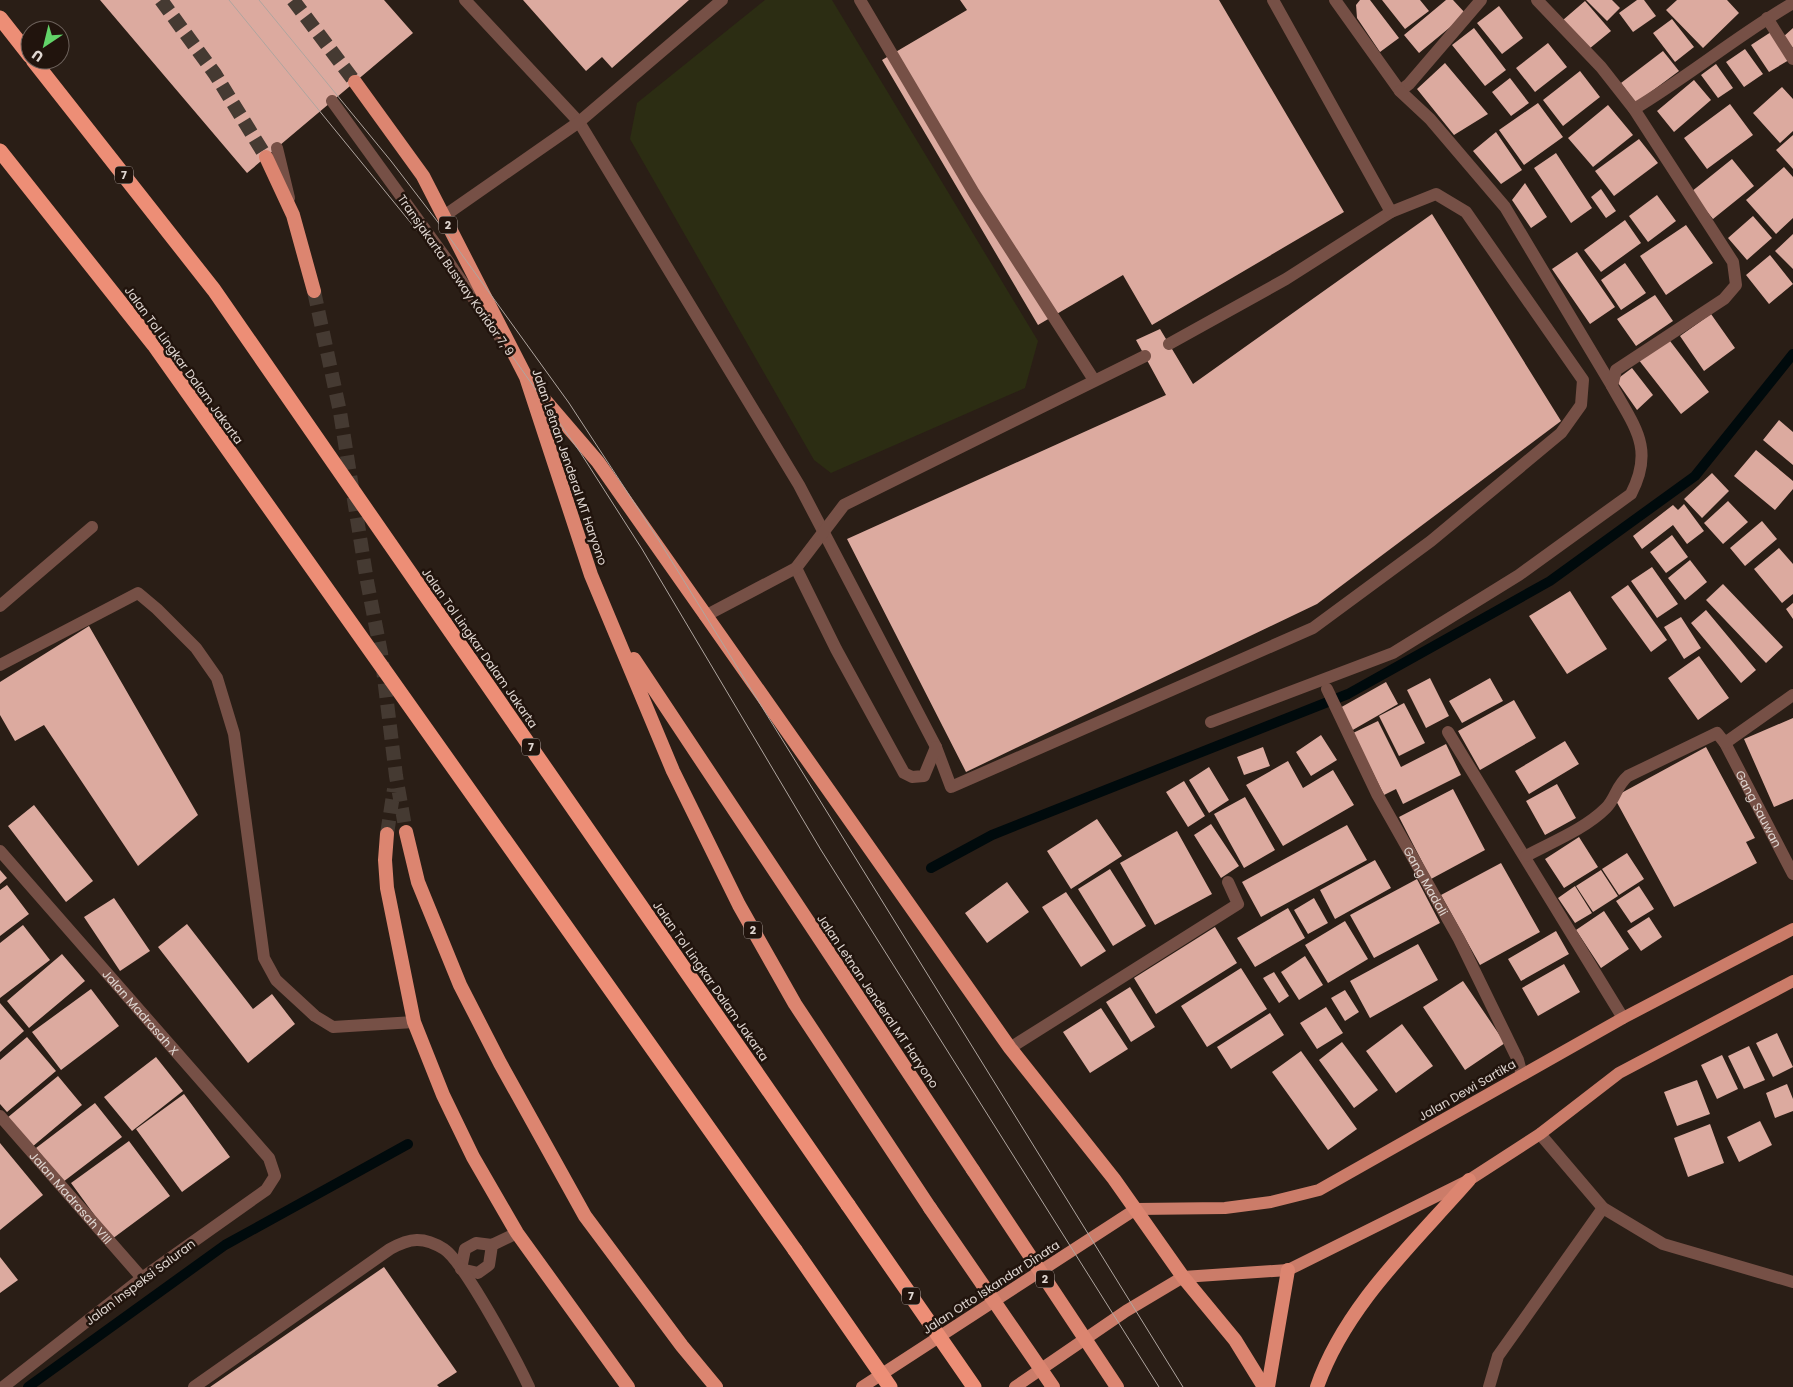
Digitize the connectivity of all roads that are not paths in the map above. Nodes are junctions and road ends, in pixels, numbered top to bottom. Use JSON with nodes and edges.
{"nodes":[{"id":1,"x":465,"y":0,"type":"edge"},
{"id":2,"x":722,"y":0,"type":"edge"},
{"id":3,"x":860,"y":0,"type":"edge"},
{"id":4,"x":1273,"y":0,"type":"edge"},
{"id":5,"x":1335,"y":0,"type":"edge"},
{"id":6,"x":1481,"y":0,"type":"edge"},
{"id":7,"x":1537,"y":0,"type":"edge"},
{"id":8,"x":1793,"y":3,"type":"edge"},
{"id":9,"x":0,"y":18,"type":"edge"},
{"id":10,"x":1767,"y":18,"type":"junction"},
{"id":11,"x":20,"y":43,"type":"edge"},
{"id":12,"x":1793,"y":59,"type":"edge"},
{"id":13,"x":41,"y":70,"type":"edge"},
{"id":14,"x":355,"y":82,"type":"tunnel mouth"},
{"id":15,"x":1400,"y":91,"type":"junction"},
{"id":16,"x":332,"y":101,"type":"dead end"},
{"id":17,"x":1634,"y":109,"type":"junction"},
{"id":18,"x":579,"y":122,"type":"junction"},
{"id":19,"x":277,"y":148,"type":"tunnel mouth"},
{"id":20,"x":0,"y":151,"type":"edge"},
{"id":21,"x":266,"y":157,"type":"tunnel mouth"},
{"id":22,"x":1391,"y":212,"type":"junction"},
{"id":23,"x":293,"y":215,"type":"junction"},
{"id":24,"x":444,"y":216,"type":"junction"},
{"id":25,"x":314,"y":291,"type":"tunnel mouth"},
{"id":26,"x":1169,"y":344,"type":"dead end"},
{"id":27,"x":1145,"y":356,"type":"dead end"},
{"id":28,"x":526,"y":377,"type":"junction"},
{"id":29,"x":1094,"y":380,"type":"junction"},
{"id":30,"x":1612,"y":386,"type":"junction"},
{"id":31,"x":92,"y":527,"type":"dead end"},
{"id":32,"x":824,"y":531,"type":"junction"},
{"id":33,"x":796,"y":568,"type":"junction"},
{"id":34,"x":0,"y":606,"type":"edge"},
{"id":35,"x":705,"y":616,"type":"junction"},
{"id":36,"x":615,"y":632,"type":"junction"},
{"id":37,"x":0,"y":665,"type":"edge"},
{"id":38,"x":1793,"y":695,"type":"edge"},
{"id":39,"x":1330,"y":696,"type":"dead end"},
{"id":40,"x":1211,"y":722,"type":"dead end"},
{"id":41,"x":1448,"y":732,"type":"dead end"},
{"id":42,"x":1725,"y":743,"type":"junction"},
{"id":43,"x":936,"y":747,"type":"junction"},
{"id":44,"x":406,"y":832,"type":"tunnel mouth"},
{"id":45,"x":387,"y":834,"type":"tunnel mouth"},
{"id":46,"x":0,"y":851,"type":"edge"},
{"id":47,"x":1526,"y":856,"type":"junction"},
{"id":48,"x":1793,"y":874,"type":"edge"},
{"id":49,"x":1228,"y":882,"type":"dead end"},
{"id":50,"x":1793,"y":929,"type":"edge"},
{"id":51,"x":1793,"y":981,"type":"edge"},
{"id":52,"x":1623,"y":1018,"type":"junction"},
{"id":53,"x":414,"y":1022,"type":"junction"},
{"id":54,"x":1010,"y":1048,"type":"junction"},
{"id":55,"x":1522,"y":1074,"type":"junction"},
{"id":56,"x":0,"y":1116,"type":"edge"},
{"id":57,"x":1540,"y":1134,"type":"junction"},
{"id":58,"x":275,"y":1176,"type":"joint"},
{"id":59,"x":1469,"y":1180,"type":"junction"},
{"id":60,"x":1603,"y":1208,"type":"junction"},
{"id":61,"x":1136,"y":1209,"type":"junction"},
{"id":62,"x":517,"y":1233,"type":"junction"},
{"id":63,"x":492,"y":1245,"type":"junction"},
{"id":64,"x":461,"y":1269,"type":"junction"},
{"id":65,"x":1288,"y":1270,"type":"junction"},
{"id":66,"x":1183,"y":1277,"type":"junction"},
{"id":67,"x":142,"y":1278,"type":"junction"},
{"id":68,"x":1793,"y":1282,"type":"edge"},
{"id":69,"x":3,"y":1384,"type":"edge"},
{"id":70,"x":194,"y":1387,"type":"edge"},
{"id":71,"x":529,"y":1387,"type":"edge"},
{"id":72,"x":628,"y":1387,"type":"edge"},
{"id":73,"x":716,"y":1387,"type":"edge"},
{"id":74,"x":862,"y":1387,"type":"edge"},
{"id":75,"x":890,"y":1387,"type":"edge"},
{"id":76,"x":974,"y":1387,"type":"edge"},
{"id":77,"x":1015,"y":1387,"type":"edge"},
{"id":78,"x":1053,"y":1387,"type":"edge"},
{"id":79,"x":1117,"y":1387,"type":"edge"},
{"id":80,"x":1264,"y":1387,"type":"edge"},
{"id":81,"x":1268,"y":1387,"type":"edge"},
{"id":82,"x":1317,"y":1387,"type":"edge"},
{"id":83,"x":1489,"y":1387,"type":"edge"}],
"edges":[{"from":1,"to":18,"type":"street"},
{"from":2,"to":18,"type":"street"},
{"from":3,"to":29,"type":"street"},
{"from":4,"to":22,"type":"street"},
{"from":5,"to":15,"type":"street"},
{"from":6,"to":15,"type":"street"},
{"from":7,"to":17,"type":"street"},
{"from":8,"to":10,"type":"street"},
{"from":9,"to":11,"type":"highway"},
{"from":10,"to":12,"type":"street"},
{"from":10,"to":17,"type":"street"},
{"from":13,"to":76,"type":"highway","name":"Jalan Tol Lingkar Dalam Jakarta","number":"7","bridge":true},
{"from":14,"to":24,"type":"highway","name":"Jalan Letnan Jenderal MT Haryono","number":"2"},
{"from":15,"to":30,"type":"street"},
{"from":16,"to":28,"type":"street","name":"Transjakarta Busway Koridor 7, 9"},
{"from":17,"to":30,"type":"street"},
{"from":18,"to":24,"type":"street"},
{"from":18,"to":32,"type":"street"},
{"from":19,"to":23,"type":"street"},
{"from":20,"to":75,"type":"highway","name":"Jalan Tol Lingkar Dalam Jakarta","bridge":true},
{"from":21,"to":23,"type":"highway"},
{"from":22,"to":26,"type":"street"},
{"from":22,"to":43,"type":"street"},
{"from":23,"to":25,"type":"highway"},
{"from":24,"to":28,"type":"highway","name":"Jalan Letnan Jenderal MT Haryono","number":"2"},
{"from":27,"to":29,"type":"street"},
{"from":28,"to":35,"type":"highway"},
{"from":28,"to":36,"type":"highway","name":"Jalan Letnan Jenderal MT Haryono","number":"2"},
{"from":29,"to":32,"type":"street"},
{"from":30,"to":40,"type":"street"},
{"from":31,"to":34,"type":"street"},
{"from":32,"to":33,"type":"street"},
{"from":32,"to":43,"type":"street"},
{"from":33,"to":35,"type":"street"},
{"from":33,"to":43,"type":"street"},
{"from":35,"to":54,"type":"highway"},
{"from":36,"to":78,"type":"highway","name":"Jalan Letnan Jenderal MT Haryono","number":"2","bridge":true},
{"from":36,"to":79,"type":"highway","name":"Jalan Letnan Jenderal MT Haryono","number":"2","bridge":true},
{"from":37,"to":53,"type":"street"},
{"from":38,"to":42,"type":"street"},
{"from":39,"to":55,"type":"street","name":"Gang Madali"},
{"from":41,"to":47,"type":"street"},
{"from":42,"to":47,"type":"street"},
{"from":42,"to":48,"type":"street","name":"Gang Sauwan"},
{"from":44,"to":73,"type":"highway"},
{"from":45,"to":53,"type":"highway"},
{"from":46,"to":58,"type":"street","name":"Jalan Madrasah X"},
{"from":47,"to":52,"type":"street"},
{"from":49,"to":54,"type":"street"},
{"from":50,"to":52,"type":"main road","name":"Jalan Dewi Sartika"},
{"from":51,"to":57,"type":"main road"},
{"from":52,"to":55,"type":"main road","name":"Jalan Dewi Sartika"},
{"from":53,"to":62,"type":"highway"},
{"from":54,"to":61,"type":"highway"},
{"from":55,"to":61,"type":"main road","name":"Jalan Dewi Sartika"},
{"from":56,"to":67,"type":"street","name":"Jalan Madrasah VIII"},
{"from":57,"to":59,"type":"main road"},
{"from":57,"to":60,"type":"street"},
{"from":58,"to":67,"type":"street","name":"Jalan Inspeksi Saluran"},
{"from":59,"to":65,"type":"main road"},
{"from":59,"to":82,"type":"highway"},
{"from":60,"to":68,"type":"street"},
{"from":60,"to":83,"type":"street"},
{"from":61,"to":66,"type":"highway"},
{"from":61,"to":74,"type":"main road","name":"Jalan Otto Iskandar Dinata"},
{"from":62,"to":63,"type":"street"},
{"from":62,"to":72,"type":"highway"},
{"from":63,"to":64,"type":"street"},
{"from":63,"to":64,"type":"street"},
{"from":64,"to":70,"type":"street"},
{"from":64,"to":71,"type":"street"},
{"from":65,"to":66,"type":"main road"},
{"from":65,"to":81,"type":"highway"},
{"from":66,"to":77,"type":"main road"},
{"from":66,"to":80,"type":"highway"},
{"from":67,"to":69,"type":"street","name":"Jalan Inspeksi Saluran"}]}
